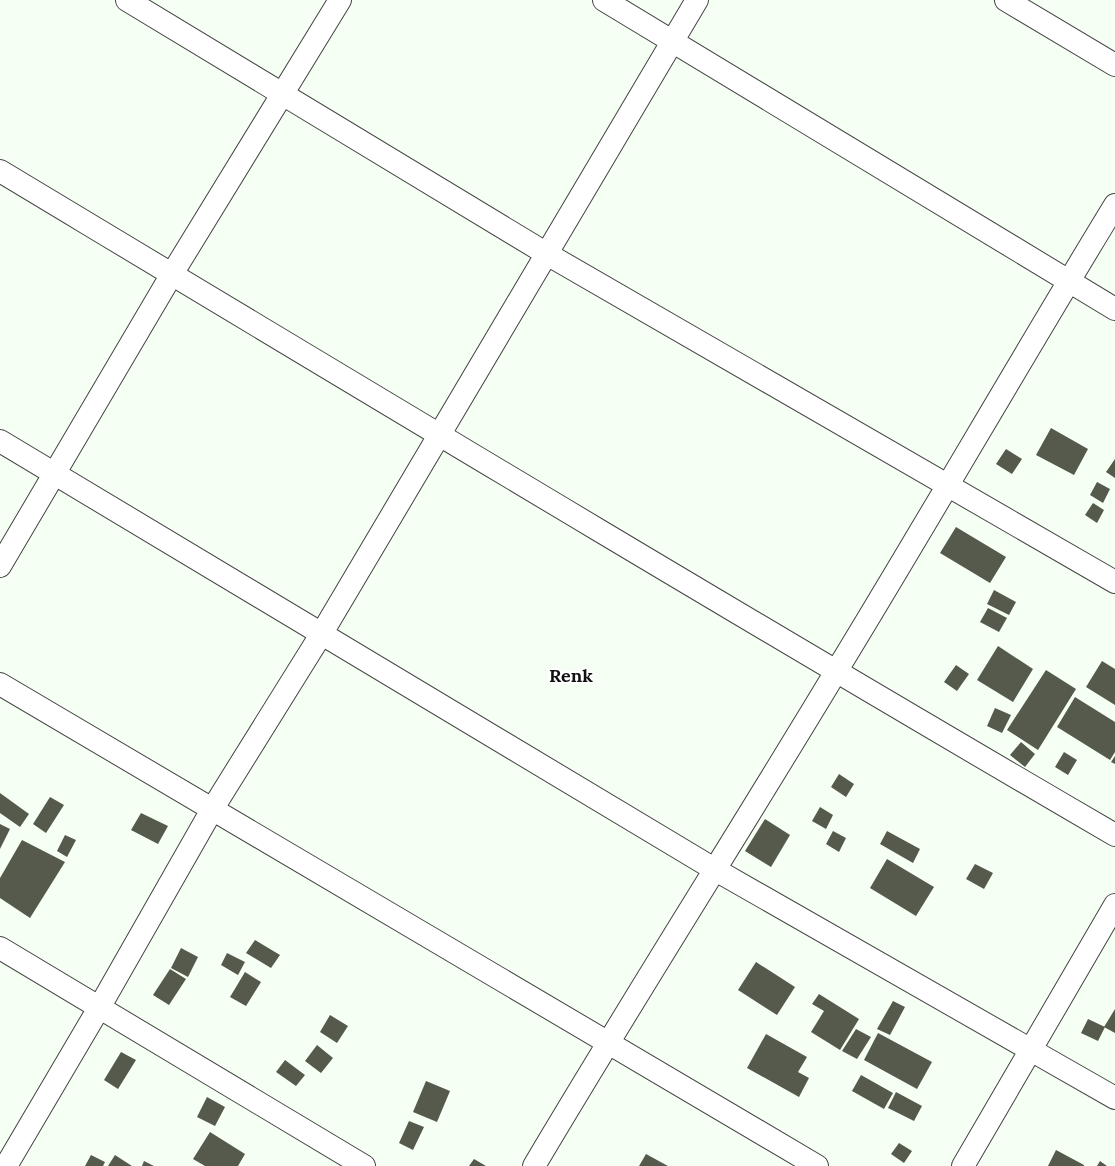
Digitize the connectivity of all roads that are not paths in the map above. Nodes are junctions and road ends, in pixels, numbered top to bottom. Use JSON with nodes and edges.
{"nodes":[{"id":1,"x":127,"y":0,"type":"edge"},
{"id":2,"x":340,"y":0,"type":"edge"},
{"id":3,"x":604,"y":0,"type":"edge"},
{"id":4,"x":698,"y":0,"type":"edge"},
{"id":5,"x":1006,"y":0,"type":"edge"},
{"id":6,"x":674,"y":40,"type":"junction"},
{"id":7,"x":1115,"y":65,"type":"edge"},
{"id":8,"x":284,"y":94,"type":"junction"},
{"id":9,"x":0,"y":171,"type":"edge"},
{"id":10,"x":1115,"y":206,"type":"edge"},
{"id":11,"x":547,"y":254,"type":"junction"},
{"id":12,"x":172,"y":274,"type":"junction"},
{"id":13,"x":1069,"y":281,"type":"junction"},
{"id":14,"x":1115,"y":309,"type":"edge"},
{"id":15,"x":439,"y":436,"type":"junction"},
{"id":16,"x":0,"y":441,"type":"edge"},
{"id":17,"x":54,"y":473,"type":"junction"},
{"id":18,"x":949,"y":486,"type":"junction"},
{"id":19,"x":0,"y":566,"type":"edge"},
{"id":20,"x":1115,"y":582,"type":"edge"},
{"id":21,"x":322,"y":633,"type":"junction"},
{"id":22,"x":836,"y":672,"type":"junction"},
{"id":23,"x":0,"y":684,"type":"edge"},
{"id":24,"x":213,"y":808,"type":"junction"},
{"id":25,"x":1115,"y":835,"type":"edge"},
{"id":26,"x":714,"y":869,"type":"junction"},
{"id":27,"x":1115,"y":905,"type":"edge"},
{"id":28,"x":0,"y":948,"type":"edge"},
{"id":29,"x":99,"y":1008,"type":"junction"},
{"id":30,"x":608,"y":1042,"type":"junction"},
{"id":31,"x":1030,"y":1050,"type":"junction"},
{"id":32,"x":1115,"y":1098,"type":"edge"},
{"id":33,"x":6,"y":1166,"type":"edge"},
{"id":34,"x":364,"y":1166,"type":"edge"},
{"id":35,"x":534,"y":1166,"type":"edge"},
{"id":36,"x":817,"y":1166,"type":"edge"},
{"id":37,"x":963,"y":1166,"type":"edge"}],
"edges":[{"from":1,"to":8,"type":"street"},
{"from":2,"to":8,"type":"street"},
{"from":3,"to":6,"type":"street"},
{"from":4,"to":6,"type":"street"},
{"from":5,"to":7,"type":"street"},
{"from":6,"to":11,"type":"street"},
{"from":6,"to":13,"type":"street"},
{"from":8,"to":11,"type":"street"},
{"from":8,"to":12,"type":"street"},
{"from":9,"to":12,"type":"street"},
{"from":10,"to":13,"type":"street"},
{"from":11,"to":15,"type":"street"},
{"from":11,"to":18,"type":"street"},
{"from":12,"to":15,"type":"street"},
{"from":12,"to":17,"type":"street"},
{"from":13,"to":14,"type":"street"},
{"from":13,"to":18,"type":"street"},
{"from":15,"to":21,"type":"street"},
{"from":15,"to":22,"type":"street"},
{"from":16,"to":17,"type":"street"},
{"from":17,"to":19,"type":"street"},
{"from":17,"to":21,"type":"street"},
{"from":18,"to":20,"type":"street"},
{"from":18,"to":22,"type":"street"},
{"from":21,"to":24,"type":"street"},
{"from":21,"to":26,"type":"street"},
{"from":22,"to":25,"type":"street"},
{"from":22,"to":26,"type":"street"},
{"from":23,"to":24,"type":"street"},
{"from":24,"to":29,"type":"street"},
{"from":24,"to":30,"type":"street"},
{"from":26,"to":30,"type":"street"},
{"from":26,"to":31,"type":"street"},
{"from":27,"to":31,"type":"street"},
{"from":28,"to":29,"type":"street"},
{"from":29,"to":33,"type":"street"},
{"from":29,"to":34,"type":"street"},
{"from":30,"to":35,"type":"street"},
{"from":30,"to":36,"type":"street"},
{"from":31,"to":32,"type":"street"},
{"from":31,"to":37,"type":"street"}]}
